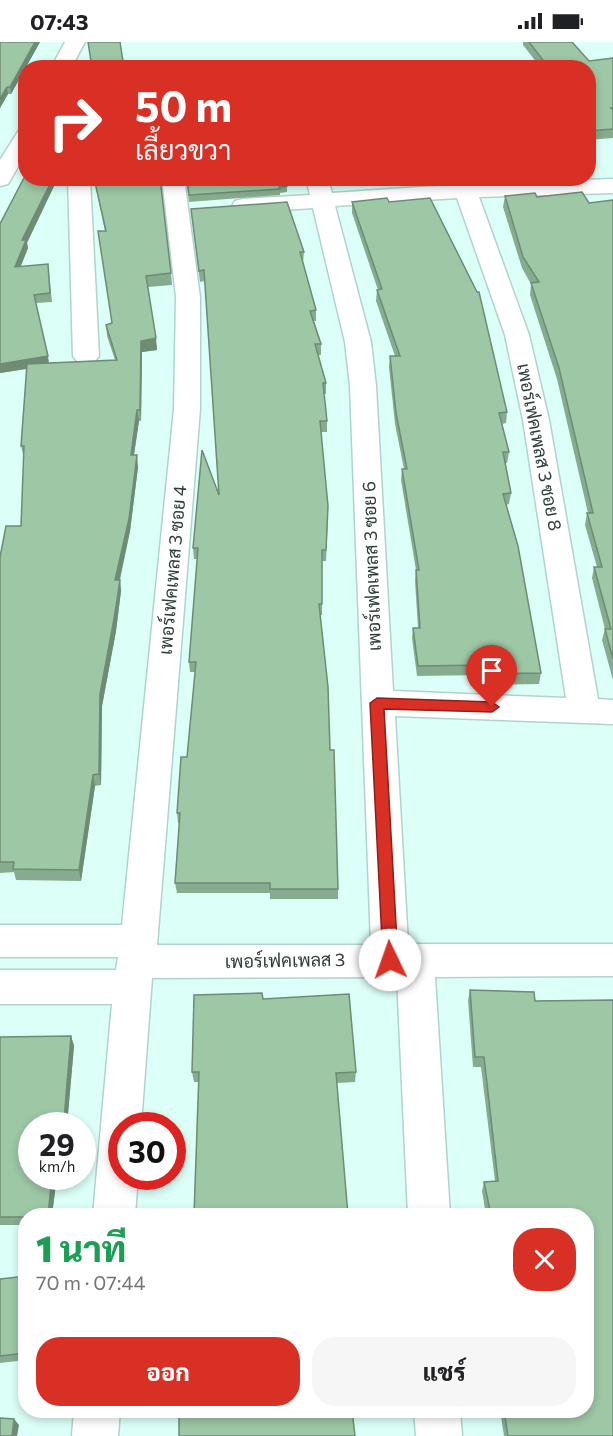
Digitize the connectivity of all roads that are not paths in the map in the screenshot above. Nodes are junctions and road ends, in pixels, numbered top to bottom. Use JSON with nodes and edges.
{"nodes":[{"id":1,"x":75,"y":42,"type":"edge"},
{"id":2,"x":65,"y":60,"type":"edge"},
{"id":3,"x":18,"y":148,"type":"edge"},
{"id":4,"x":0,"y":179,"type":"edge"},
{"id":5,"x":79,"y":186,"type":"edge"},
{"id":6,"x":177,"y":186,"type":"edge"},
{"id":7,"x":320,"y":189,"type":"edge"},
{"id":8,"x":466,"y":191,"type":"junction"},
{"id":9,"x":611,"y":192,"type":"edge"},
{"id":10,"x":222,"y":207,"type":"edge"},
{"id":11,"x":86,"y":356,"type":"dead end"},
{"id":12,"x":377,"y":703,"type":"junction"},
{"id":13,"x":598,"y":711,"type":"edge"},
{"id":14,"x":0,"y":940,"type":"edge"},
{"id":15,"x":403,"y":960,"type":"junction"},
{"id":16,"x":613,"y":960,"type":"edge"},
{"id":17,"x":136,"y":963,"type":"junction"},
{"id":18,"x":0,"y":987,"type":"edge"},
{"id":19,"x":115,"y":1208,"type":"edge"},
{"id":20,"x":428,"y":1208,"type":"edge"},
{"id":21,"x":96,"y":1418,"type":"edge"},
{"id":22,"x":438,"y":1418,"type":"edge"},
{"id":23,"x":94,"y":1436,"type":"edge"},
{"id":24,"x":439,"y":1436,"type":"edge"}],
"edges":[{"from":1,"to":2,"type":"street"},
{"from":3,"to":4,"type":"street"},
{"from":5,"to":11,"type":"street"},
{"from":6,"to":17,"type":"street","name":"เพอร์เฟคเพลส 3 ซอย 4"},
{"from":7,"to":8,"type":"street"},
{"from":7,"to":10,"type":"street"},
{"from":7,"to":12,"type":"street","name":"เพอร์เฟคเพลส 3 ซอย 6"},
{"from":8,"to":9,"type":"street"},
{"from":8,"to":13,"type":"street","name":"เพอร์เฟคเพลส 3 ซอย 8"},
{"from":12,"to":13,"type":"street"},
{"from":12,"to":15,"type":"street","name":"เพอร์เฟคเพลส 3 ซอย 6"},
{"from":14,"to":17,"type":"street","name":"เพอร์เฟคเพลส 3"},
{"from":15,"to":16,"type":"street","name":"เพอร์เฟคเพลส 3"},
{"from":15,"to":17,"type":"street","name":"เพอร์เฟคเพลส 3"},
{"from":15,"to":20,"type":"street","name":"เพอร์เฟคเพลส 3 ซอย 6"},
{"from":17,"to":18,"type":"street","name":"เพอร์เฟคเพลส 3"},
{"from":17,"to":19,"type":"street","name":"เพอร์เฟคเพลส 3 ซอย 4"},
{"from":21,"to":23,"type":"street"},
{"from":22,"to":24,"type":"street"}]}
